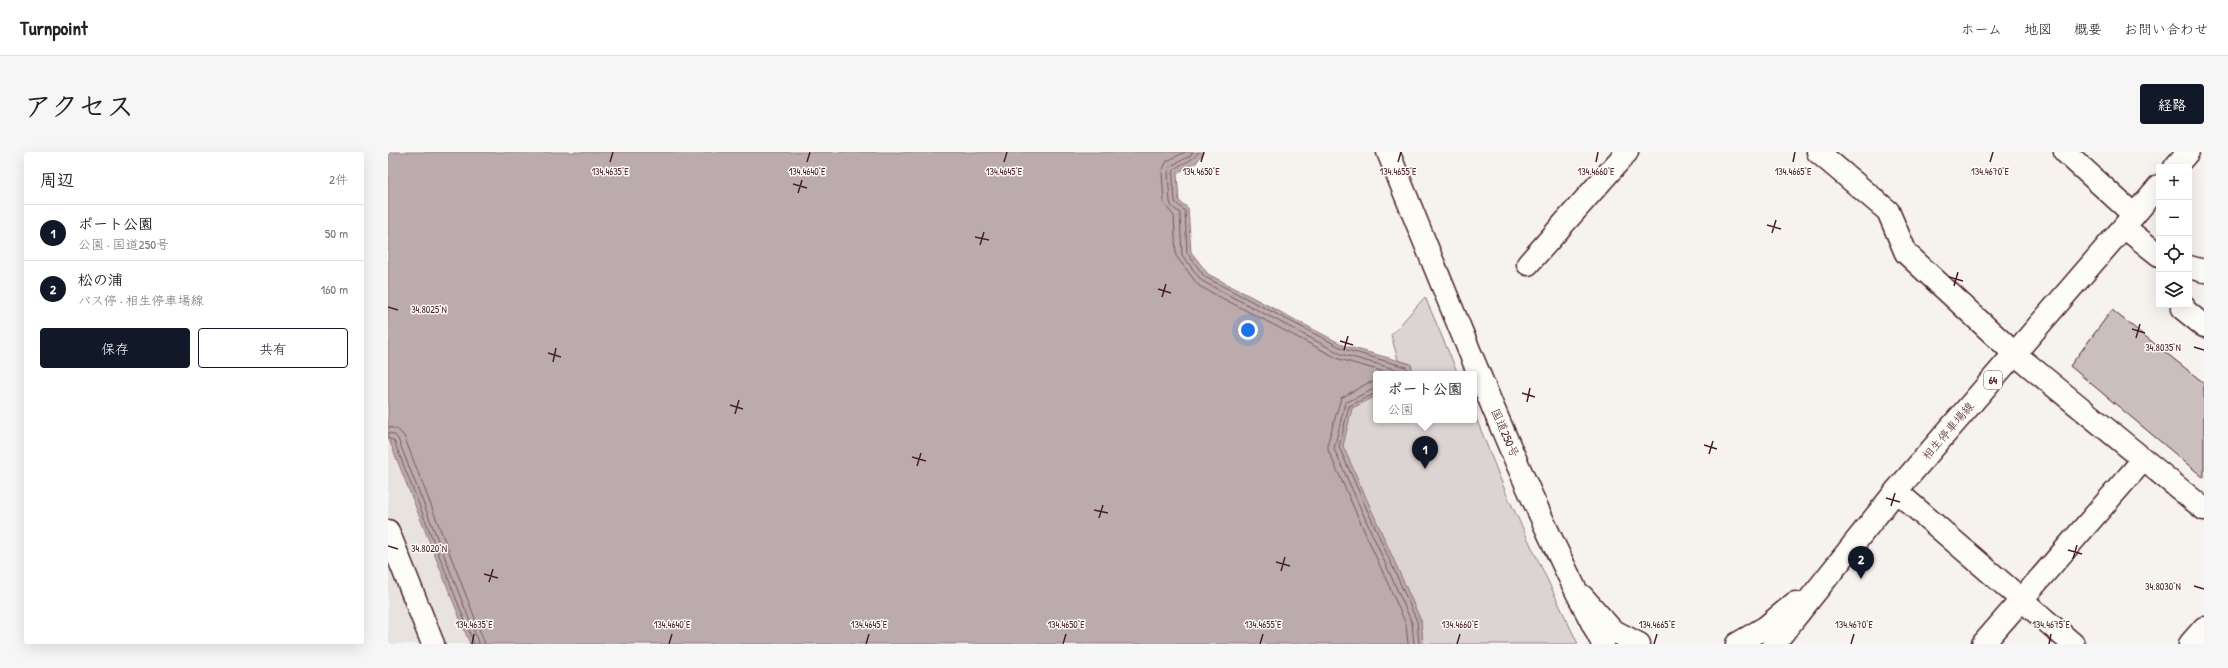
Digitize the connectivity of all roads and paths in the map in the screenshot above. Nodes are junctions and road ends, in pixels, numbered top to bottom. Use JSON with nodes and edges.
{"nodes":[{"id":1,"x":1388,"y":152,"type":"edge"},
{"id":2,"x":1627,"y":152,"type":"edge"},
{"id":3,"x":1818,"y":152,"type":"edge"},
{"id":4,"x":2188,"y":152,"type":"edge"},
{"id":5,"x":2077,"y":156,"type":"edge"},
{"id":6,"x":2178,"y":164,"type":"edge"},
{"id":7,"x":2156,"y":190,"type":"edge"},
{"id":8,"x":2129,"y":221,"type":"junction"},
{"id":9,"x":2156,"y":252,"type":"edge"},
{"id":10,"x":1528,"y":264,"type":"dead end"},
{"id":11,"x":2182,"y":308,"type":"edge"},
{"id":12,"x":2204,"y":326,"type":"edge"},
{"id":13,"x":2015,"y":354,"type":"junction"},
{"id":14,"x":2143,"y":460,"type":"junction"},
{"id":15,"x":1896,"y":492,"type":"junction"},
{"id":16,"x":2204,"y":509,"type":"edge"},
{"id":17,"x":388,"y":531,"type":"edge"},
{"id":18,"x":392,"y":555,"type":"edge"},
{"id":19,"x":1828,"y":575,"type":"junction"},
{"id":20,"x":1572,"y":584,"type":"junction"},
{"id":21,"x":2021,"y":600,"type":"junction"},
{"id":22,"x":2204,"y":628,"type":"edge"},
{"id":23,"x":1777,"y":643,"type":"edge"},
{"id":24,"x":433,"y":644,"type":"edge"},
{"id":25,"x":1602,"y":644,"type":"edge"},
{"id":26,"x":1639,"y":644,"type":"edge"},
{"id":27,"x":1737,"y":644,"type":"edge"},
{"id":28,"x":1983,"y":644,"type":"edge"},
{"id":29,"x":2073,"y":644,"type":"edge"},
{"id":30,"x":2190,"y":644,"type":"edge"}],
"edges":[{"from":1,"to":20,"type":"main road","name":"国道250号"},
{"from":2,"to":10,"type":"main road"},
{"from":3,"to":13,"type":"main road"},
{"from":4,"to":6,"type":"main road"},
{"from":5,"to":8,"type":"main road"},
{"from":7,"to":8,"type":"main road","name":"相生停車場線","number":"64"},
{"from":8,"to":9,"type":"main road"},
{"from":8,"to":13,"type":"main road","name":"相生停車場線","number":"64"},
{"from":11,"to":12,"type":"main road"},
{"from":13,"to":14,"type":"main road"},
{"from":13,"to":15,"type":"main road","name":"相生停車場線","number":"64"},
{"from":14,"to":16,"type":"main road"},
{"from":14,"to":21,"type":"main road"},
{"from":15,"to":19,"type":"main road","name":"相生停車場線","number":"64"},
{"from":15,"to":21,"type":"main road"},
{"from":17,"to":18,"type":"main road"},
{"from":18,"to":24,"type":"main road"},
{"from":19,"to":23,"type":"main road","name":"相生停車場線","number":"64"},
{"from":19,"to":27,"type":"main road"},
{"from":20,"to":25,"type":"main road","name":"国道250号"},
{"from":20,"to":26,"type":"main road"},
{"from":21,"to":28,"type":"main road"},
{"from":21,"to":29,"type":"main road"},
{"from":22,"to":30,"type":"main road"}]}
